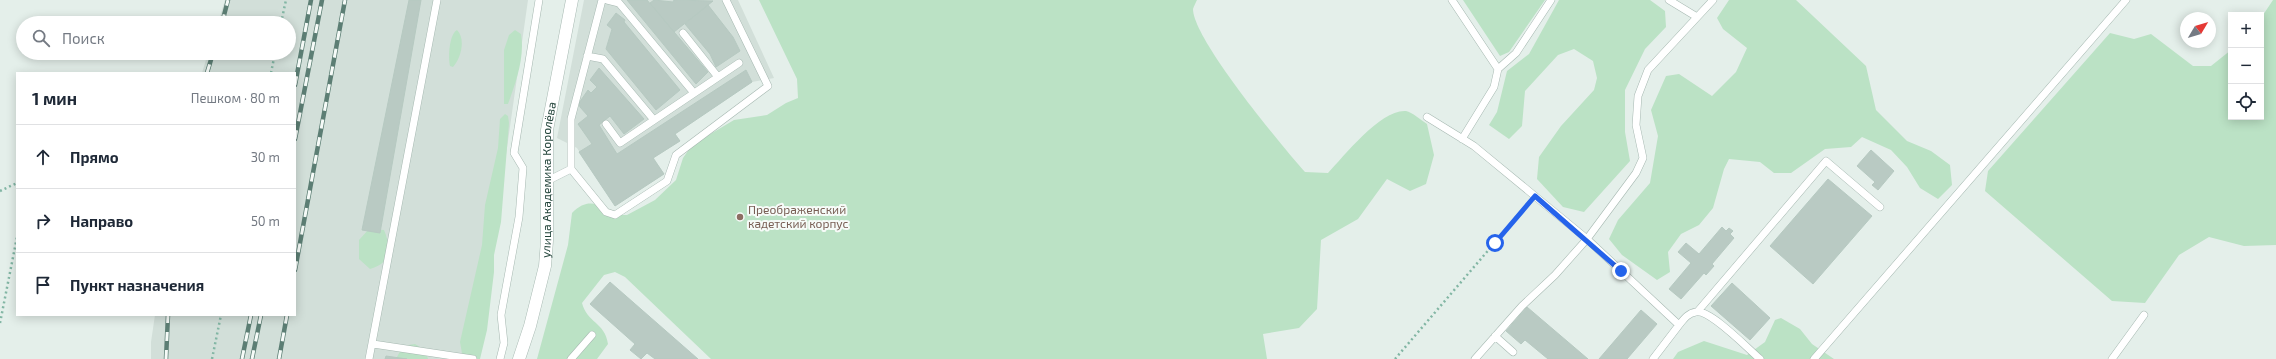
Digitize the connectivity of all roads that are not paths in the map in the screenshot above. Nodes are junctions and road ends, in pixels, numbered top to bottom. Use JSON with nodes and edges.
{"nodes":[{"id":1,"x":436,"y":0,"type":"edge"},
{"id":2,"x":539,"y":0,"type":"edge"},
{"id":3,"x":572,"y":0,"type":"edge"},
{"id":4,"x":602,"y":0,"type":"edge"},
{"id":5,"x":607,"y":0,"type":"edge"},
{"id":6,"x":726,"y":0,"type":"edge"},
{"id":7,"x":1452,"y":0,"type":"edge"},
{"id":8,"x":1551,"y":0,"type":"edge"},
{"id":9,"x":1669,"y":0,"type":"edge"},
{"id":10,"x":1713,"y":0,"type":"edge"},
{"id":11,"x":2126,"y":0,"type":"edge"},
{"id":12,"x":1697,"y":17,"type":"junction"},
{"id":13,"x":683,"y":33,"type":"dead end"},
{"id":14,"x":587,"y":56,"type":"junction"},
{"id":15,"x":738,"y":63,"type":"dead end"},
{"id":16,"x":1498,"y":69,"type":"junction"},
{"id":17,"x":718,"y":77,"type":"junction"},
{"id":18,"x":694,"y":93,"type":"junction"},
{"id":19,"x":1428,"y":117,"type":"dead end"},
{"id":20,"x":654,"y":120,"type":"junction"},
{"id":21,"x":606,"y":124,"type":"dead end"},
{"id":22,"x":1462,"y":139,"type":"junction"},
{"id":23,"x":571,"y":169,"type":"junction"},
{"id":24,"x":547,"y":181,"type":"junction"},
{"id":25,"x":1880,"y":206,"type":"dead end"},
{"id":26,"x":1587,"y":239,"type":"junction"},
{"id":27,"x":1698,"y":311,"type":"junction"},
{"id":28,"x":2144,"y":315,"type":"dead end"},
{"id":29,"x":1679,"y":324,"type":"junction"},
{"id":30,"x":592,"y":335,"type":"dead end"},
{"id":31,"x":1495,"y":336,"type":"junction"},
{"id":32,"x":373,"y":344,"type":"junction"},
{"id":33,"x":1513,"y":352,"type":"dead end"},
{"id":34,"x":369,"y":359,"type":"edge"},
{"id":35,"x":473,"y":359,"type":"edge"},
{"id":36,"x":500,"y":359,"type":"edge"},
{"id":37,"x":519,"y":359,"type":"edge"},
{"id":38,"x":571,"y":359,"type":"edge"},
{"id":39,"x":1475,"y":359,"type":"edge"},
{"id":40,"x":1653,"y":359,"type":"edge"},
{"id":41,"x":1760,"y":359,"type":"edge"},
{"id":42,"x":1814,"y":359,"type":"edge"},
{"id":43,"x":2112,"y":359,"type":"edge"}],
"edges":[{"from":1,"to":32,"type":"lane"},
{"from":2,"to":36,"type":"lane"},
{"from":3,"to":24,"type":"street","name":"улица Академика Королёва"},
{"from":4,"to":14,"type":"lane"},
{"from":5,"to":18,"type":"lane"},
{"from":6,"to":23,"type":"lane"},
{"from":7,"to":16,"type":"lane"},
{"from":8,"to":16,"type":"lane"},
{"from":9,"to":12,"type":"lane"},
{"from":10,"to":12,"type":"lane"},
{"from":11,"to":42,"type":"lane"},
{"from":12,"to":26,"type":"lane"},
{"from":13,"to":17,"type":"lane"},
{"from":14,"to":20,"type":"lane"},
{"from":14,"to":23,"type":"lane"},
{"from":15,"to":17,"type":"lane"},
{"from":16,"to":22,"type":"lane"},
{"from":17,"to":18,"type":"lane"},
{"from":18,"to":20,"type":"lane"},
{"from":19,"to":22,"type":"lane"},
{"from":20,"to":21,"type":"lane"},
{"from":22,"to":26,"type":"lane"},
{"from":23,"to":24,"type":"lane"},
{"from":24,"to":37,"type":"street","name":"улица Академика Королёва"},
{"from":25,"to":27,"type":"lane"},
{"from":26,"to":29,"type":"lane"},
{"from":26,"to":31,"type":"lane"},
{"from":27,"to":29,"type":"lane"},
{"from":27,"to":41,"type":"lane"},
{"from":28,"to":43,"type":"lane"},
{"from":29,"to":40,"type":"lane"},
{"from":30,"to":38,"type":"lane"},
{"from":31,"to":33,"type":"lane"},
{"from":31,"to":39,"type":"lane"},
{"from":32,"to":34,"type":"lane"},
{"from":32,"to":35,"type":"lane"}]}
